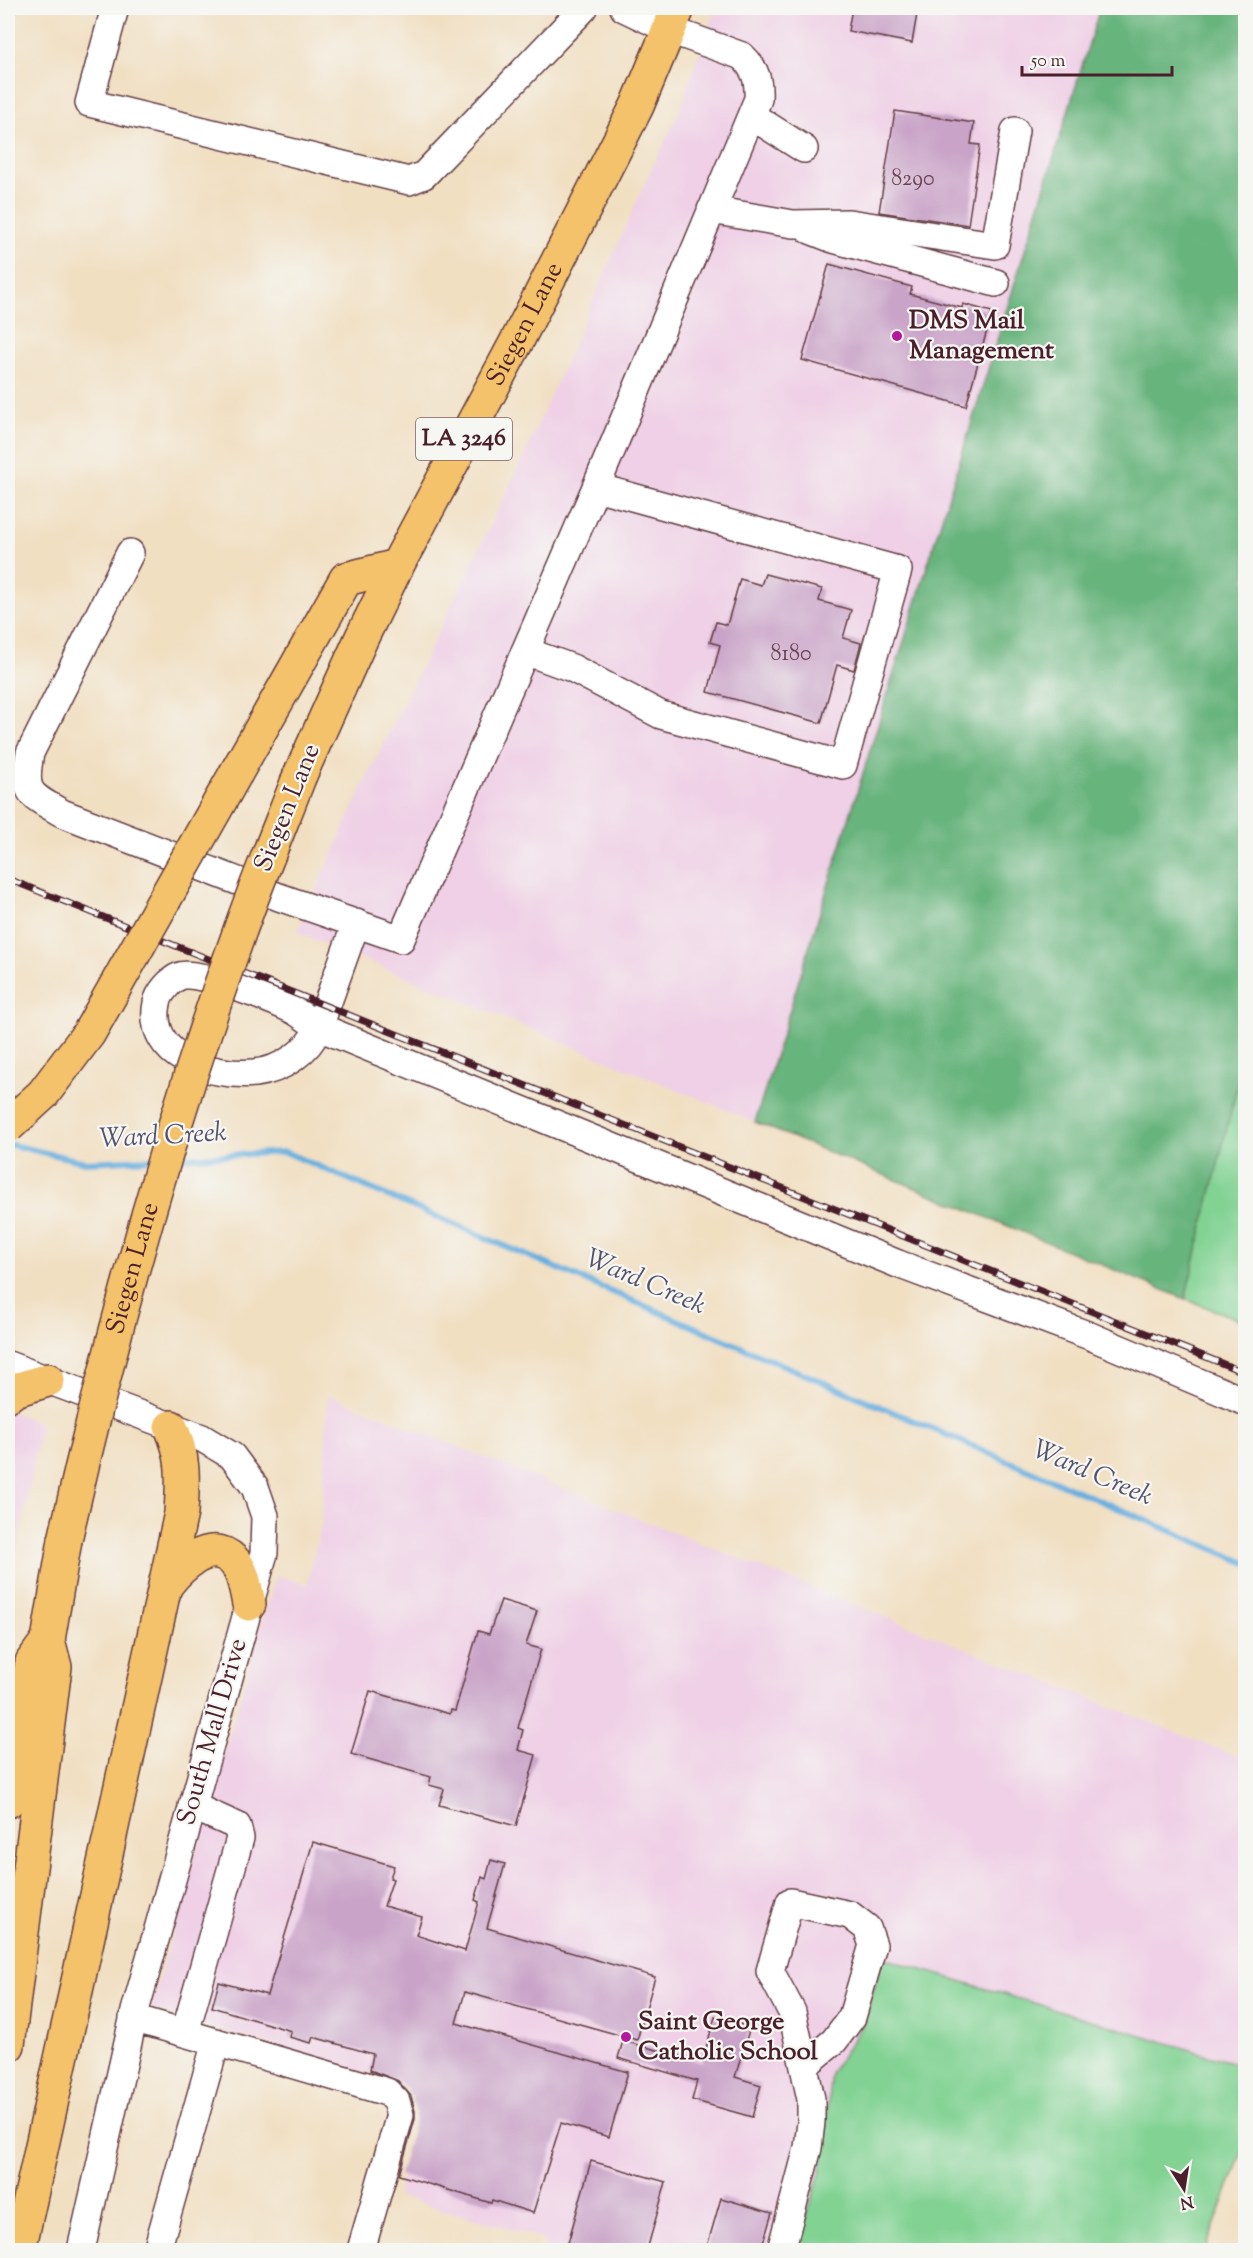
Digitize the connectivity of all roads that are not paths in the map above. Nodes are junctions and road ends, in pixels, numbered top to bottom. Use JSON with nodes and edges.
{"nodes":[{"id":1,"x":115,"y":8,"type":"edge"},
{"id":2,"x":584,"y":8,"type":"edge"},
{"id":3,"x":624,"y":8,"type":"edge"},
{"id":4,"x":674,"y":19,"type":"edge"},
{"id":5,"x":752,"y":116,"type":"junction"},
{"id":6,"x":1015,"y":131,"type":"dead end"},
{"id":7,"x":804,"y":149,"type":"dead end"},
{"id":8,"x":711,"y":210,"type":"junction"},
{"id":9,"x":793,"y":224,"type":"junction"},
{"id":10,"x":996,"y":283,"type":"dead end"},
{"id":11,"x":596,"y":486,"type":"junction"},
{"id":12,"x":130,"y":553,"type":"dead end"},
{"id":13,"x":397,"y":566,"type":"junction"},
{"id":14,"x":525,"y":651,"type":"junction"},
{"id":15,"x":356,"y":923,"type":"junction"},
{"id":16,"x":319,"y":1028,"type":"junction"},
{"id":17,"x":8,"y":1126,"type":"edge"},
{"id":18,"x":8,"y":1365,"type":"edge"},
{"id":19,"x":48,"y":1380,"type":"junction"},
{"id":20,"x":8,"y":1395,"type":"edge"},
{"id":21,"x":1245,"y":1402,"type":"edge"},
{"id":22,"x":171,"y":1426,"type":"junction"},
{"id":23,"x":166,"y":1585,"type":"junction"},
{"id":24,"x":249,"y":1604,"type":"junction"},
{"id":25,"x":48,"y":1640,"type":"junction"},
{"id":26,"x":8,"y":1801,"type":"edge"},
{"id":27,"x":192,"y":1806,"type":"junction"},
{"id":28,"x":133,"y":2018,"type":"junction"},
{"id":29,"x":185,"y":2033,"type":"junction"},
{"id":30,"x":216,"y":2042,"type":"junction"},
{"id":31,"x":8,"y":2045,"type":"edge"},
{"id":32,"x":804,"y":2067,"type":"junction"},
{"id":33,"x":19,"y":2250,"type":"edge"},
{"id":34,"x":81,"y":2250,"type":"edge"},
{"id":35,"x":157,"y":2250,"type":"edge"},
{"id":36,"x":361,"y":2250,"type":"edge"},
{"id":37,"x":781,"y":2250,"type":"edge"}],
"edges":[{"from":1,"to":2,"type":"street"},
{"from":3,"to":4,"type":"street"},
{"from":4,"to":5,"type":"street"},
{"from":4,"to":13,"type":"main road","name":"Siegen Lane","number":"LA 3246"},
{"from":5,"to":7,"type":"street"},
{"from":5,"to":8,"type":"street"},
{"from":6,"to":9,"type":"street"},
{"from":8,"to":9,"type":"street"},
{"from":8,"to":11,"type":"street"},
{"from":9,"to":10,"type":"street"},
{"from":11,"to":14,"type":"street"},
{"from":11,"to":14,"type":"street"},
{"from":12,"to":15,"type":"street"},
{"from":13,"to":17,"type":"main road","bridge":true},
{"from":13,"to":25,"type":"main road","name":"Siegen Lane","number":"LA 3246","bridge":true},
{"from":14,"to":15,"type":"street"},
{"from":15,"to":16,"type":"street"},
{"from":16,"to":16,"type":"street"},
{"from":16,"to":21,"type":"street"},
{"from":18,"to":19,"type":"street","name":"South Mall Drive"},
{"from":19,"to":20,"type":"main road"},
{"from":19,"to":22,"type":"street","name":"South Mall Drive"},
{"from":22,"to":23,"type":"main road"},
{"from":22,"to":24,"type":"street","name":"South Mall Drive"},
{"from":23,"to":24,"type":"main road"},
{"from":23,"to":33,"type":"main road"},
{"from":24,"to":27,"type":"street","name":"South Mall Drive"},
{"from":25,"to":26,"type":"main road","name":"Siegen Lane","number":"LA 3246"},
{"from":25,"to":31,"type":"main road","name":"Siegen Lane","number":"LA 3246"},
{"from":27,"to":28,"type":"street","name":"South Mall Drive"},
{"from":27,"to":29,"type":"street"},
{"from":28,"to":29,"type":"street"},
{"from":28,"to":34,"type":"street","name":"South Mall Drive"},
{"from":29,"to":30,"type":"street"},
{"from":30,"to":35,"type":"street"},
{"from":30,"to":36,"type":"street"},
{"from":32,"to":32,"type":"street"},
{"from":32,"to":37,"type":"street"}]}
